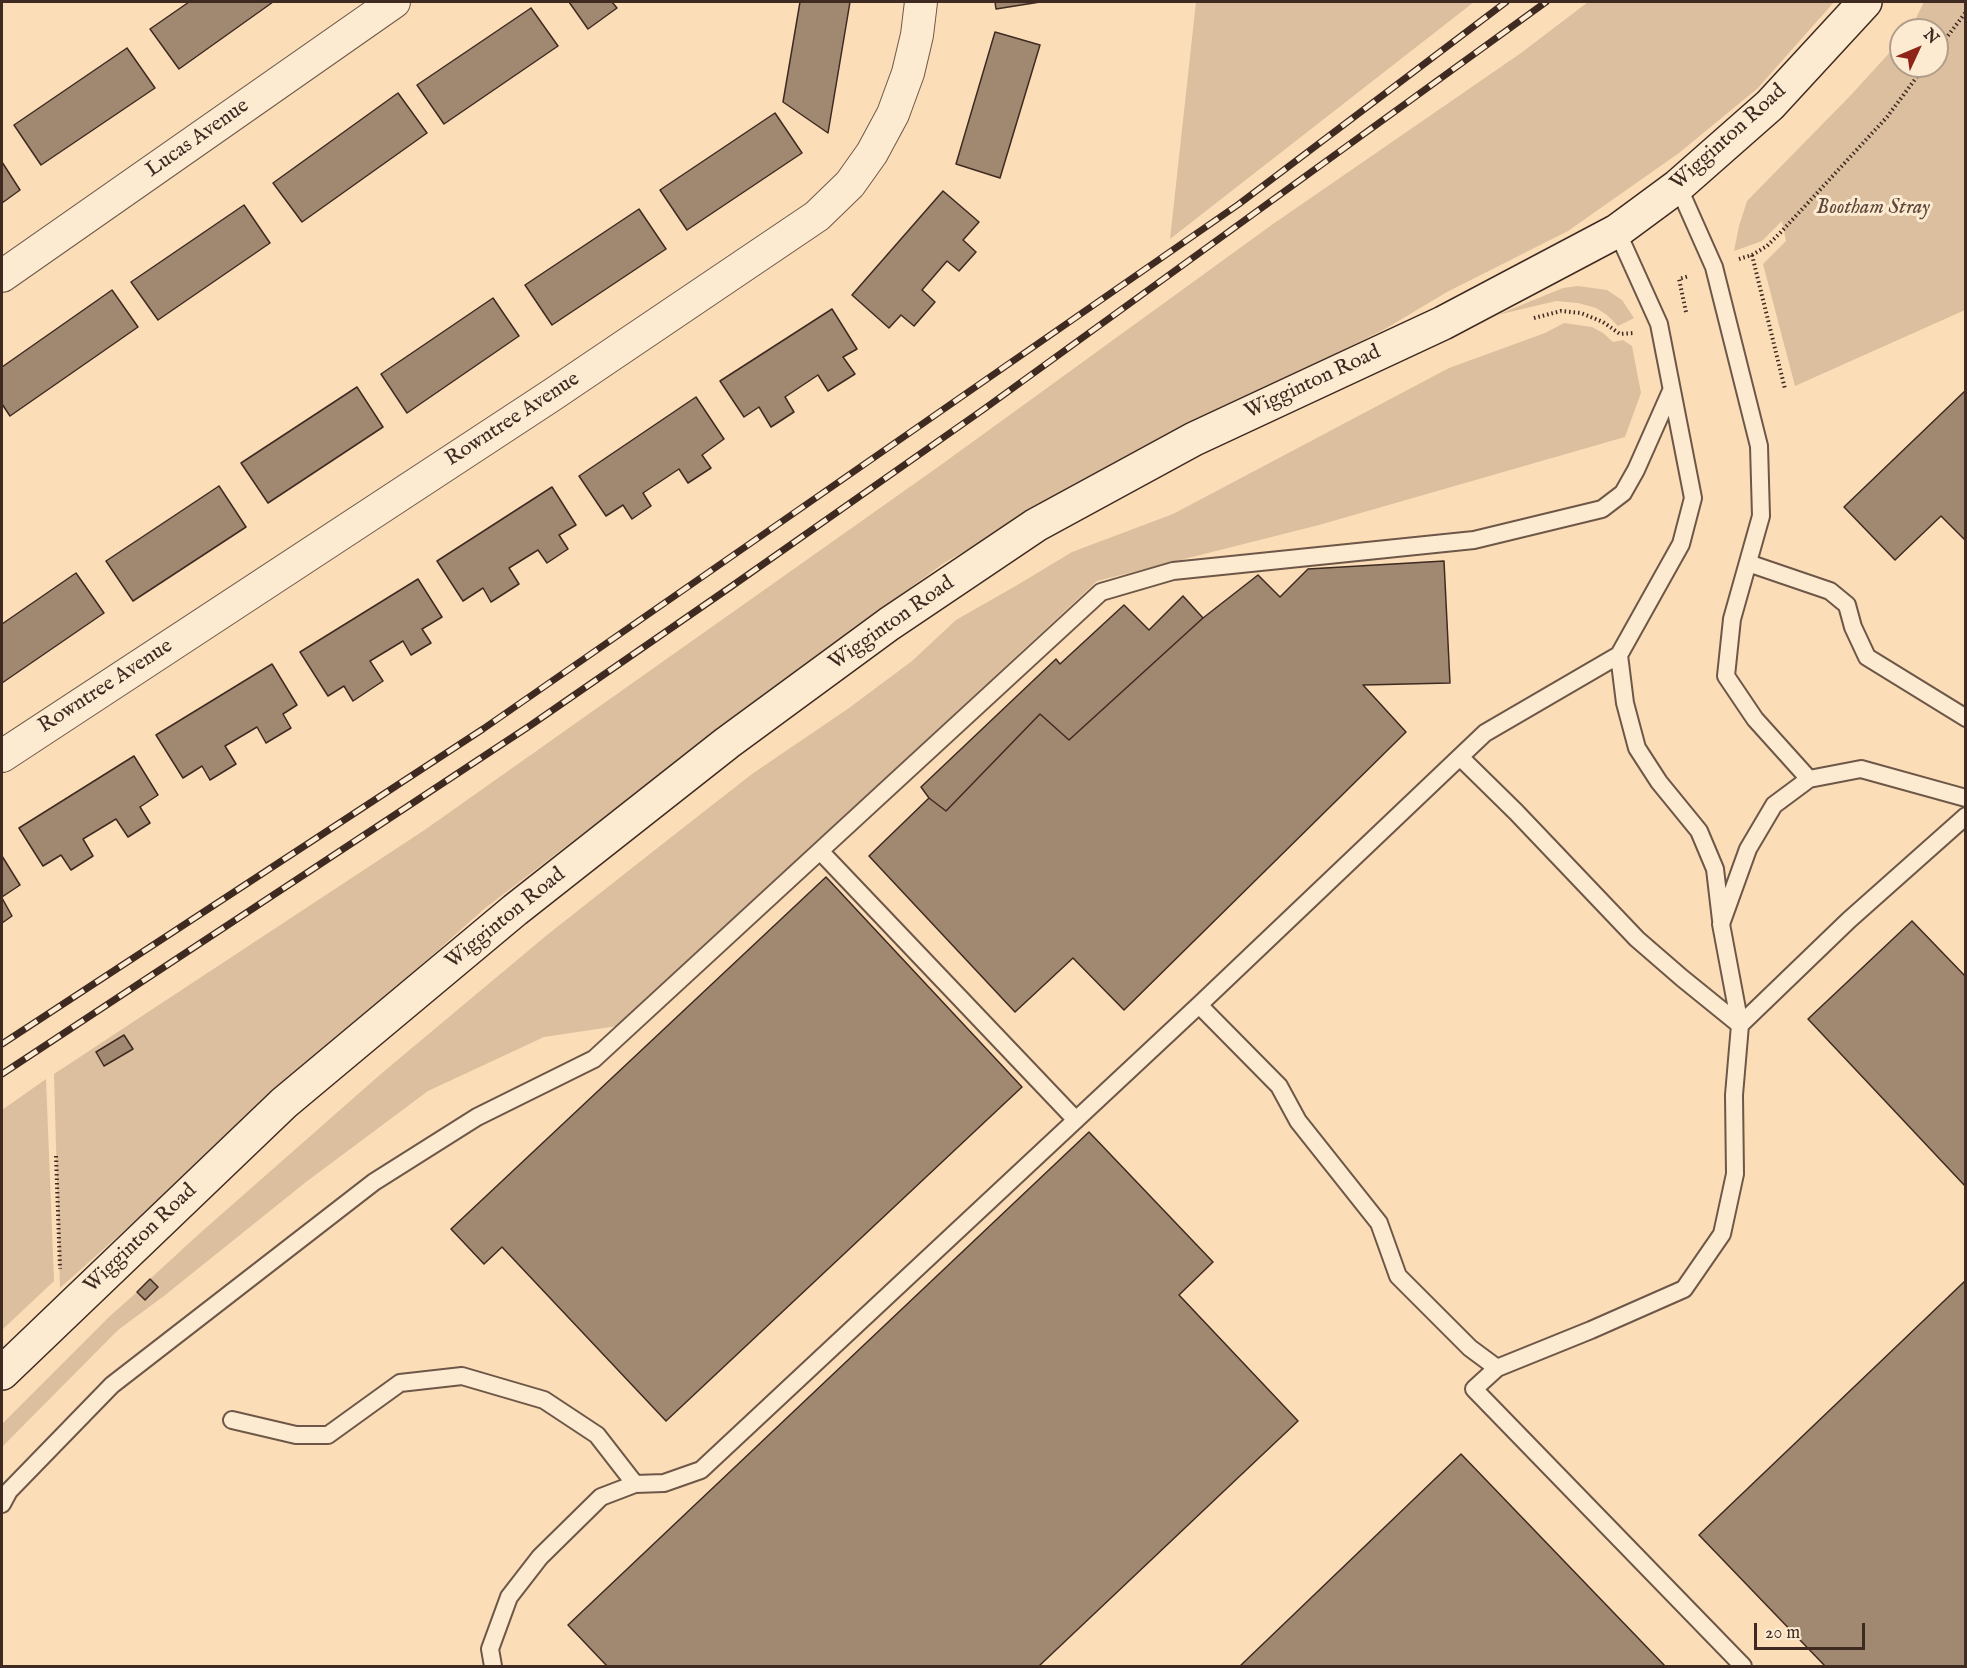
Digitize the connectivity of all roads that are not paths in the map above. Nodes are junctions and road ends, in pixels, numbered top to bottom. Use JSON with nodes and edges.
{"nodes":[{"id":1,"x":394,"y":2,"type":"edge"},
{"id":2,"x":921,"y":2,"type":"edge"},
{"id":3,"x":1865,"y":2,"type":"edge"},
{"id":4,"x":1678,"y":186,"type":"junction"},
{"id":5,"x":1617,"y":231,"type":"junction"},
{"id":6,"x":2,"y":276,"type":"edge"},
{"id":7,"x":1671,"y":391,"type":"junction"},
{"id":8,"x":1748,"y":563,"type":"junction"},
{"id":9,"x":1618,"y":655,"type":"junction"},
{"id":10,"x":1965,"y":718,"type":"edge"},
{"id":11,"x":2,"y":756,"type":"edge"},
{"id":12,"x":1460,"y":757,"type":"junction"},
{"id":13,"x":1809,"y":778,"type":"junction"},
{"id":14,"x":1965,"y":798,"type":"edge"},
{"id":15,"x":1965,"y":816,"type":"edge"},
{"id":16,"x":820,"y":851,"type":"junction"},
{"id":17,"x":1721,"y":924,"type":"junction"},
{"id":18,"x":1199,"y":1005,"type":"junction"},
{"id":19,"x":1740,"y":1025,"type":"junction"},
{"id":20,"x":1076,"y":1120,"type":"junction"},
{"id":21,"x":1497,"y":1368,"type":"junction"},
{"id":22,"x":2,"y":1373,"type":"edge"},
{"id":23,"x":232,"y":1420,"type":"dead end"},
{"id":24,"x":635,"y":1484,"type":"junction"},
{"id":25,"x":2,"y":1504,"type":"edge"},
{"id":26,"x":493,"y":1666,"type":"edge"},
{"id":27,"x":1743,"y":1666,"type":"edge"}],
"edges":[{"from":1,"to":6,"type":"street","name":"Lucas Avenue"},
{"from":2,"to":11,"type":"street","name":"Rowntree Avenue"},
{"from":3,"to":4,"type":"main road","name":"Wigginton Road"},
{"from":4,"to":5,"type":"main road","name":"Wigginton Road"},
{"from":4,"to":8,"type":"lane"},
{"from":5,"to":7,"type":"lane"},
{"from":5,"to":22,"type":"main road","name":"Wigginton Road"},
{"from":7,"to":9,"type":"lane"},
{"from":7,"to":16,"type":"lane"},
{"from":8,"to":10,"type":"lane"},
{"from":8,"to":13,"type":"lane"},
{"from":9,"to":12,"type":"lane"},
{"from":9,"to":17,"type":"lane"},
{"from":12,"to":18,"type":"lane"},
{"from":12,"to":19,"type":"lane"},
{"from":13,"to":14,"type":"lane"},
{"from":13,"to":17,"type":"lane"},
{"from":15,"to":19,"type":"lane"},
{"from":16,"to":20,"type":"lane"},
{"from":16,"to":25,"type":"lane"},
{"from":17,"to":19,"type":"lane"},
{"from":18,"to":20,"type":"lane"},
{"from":18,"to":21,"type":"lane"},
{"from":19,"to":21,"type":"lane"},
{"from":20,"to":24,"type":"lane"},
{"from":21,"to":27,"type":"lane"},
{"from":23,"to":24,"type":"lane"},
{"from":24,"to":26,"type":"lane"}]}
